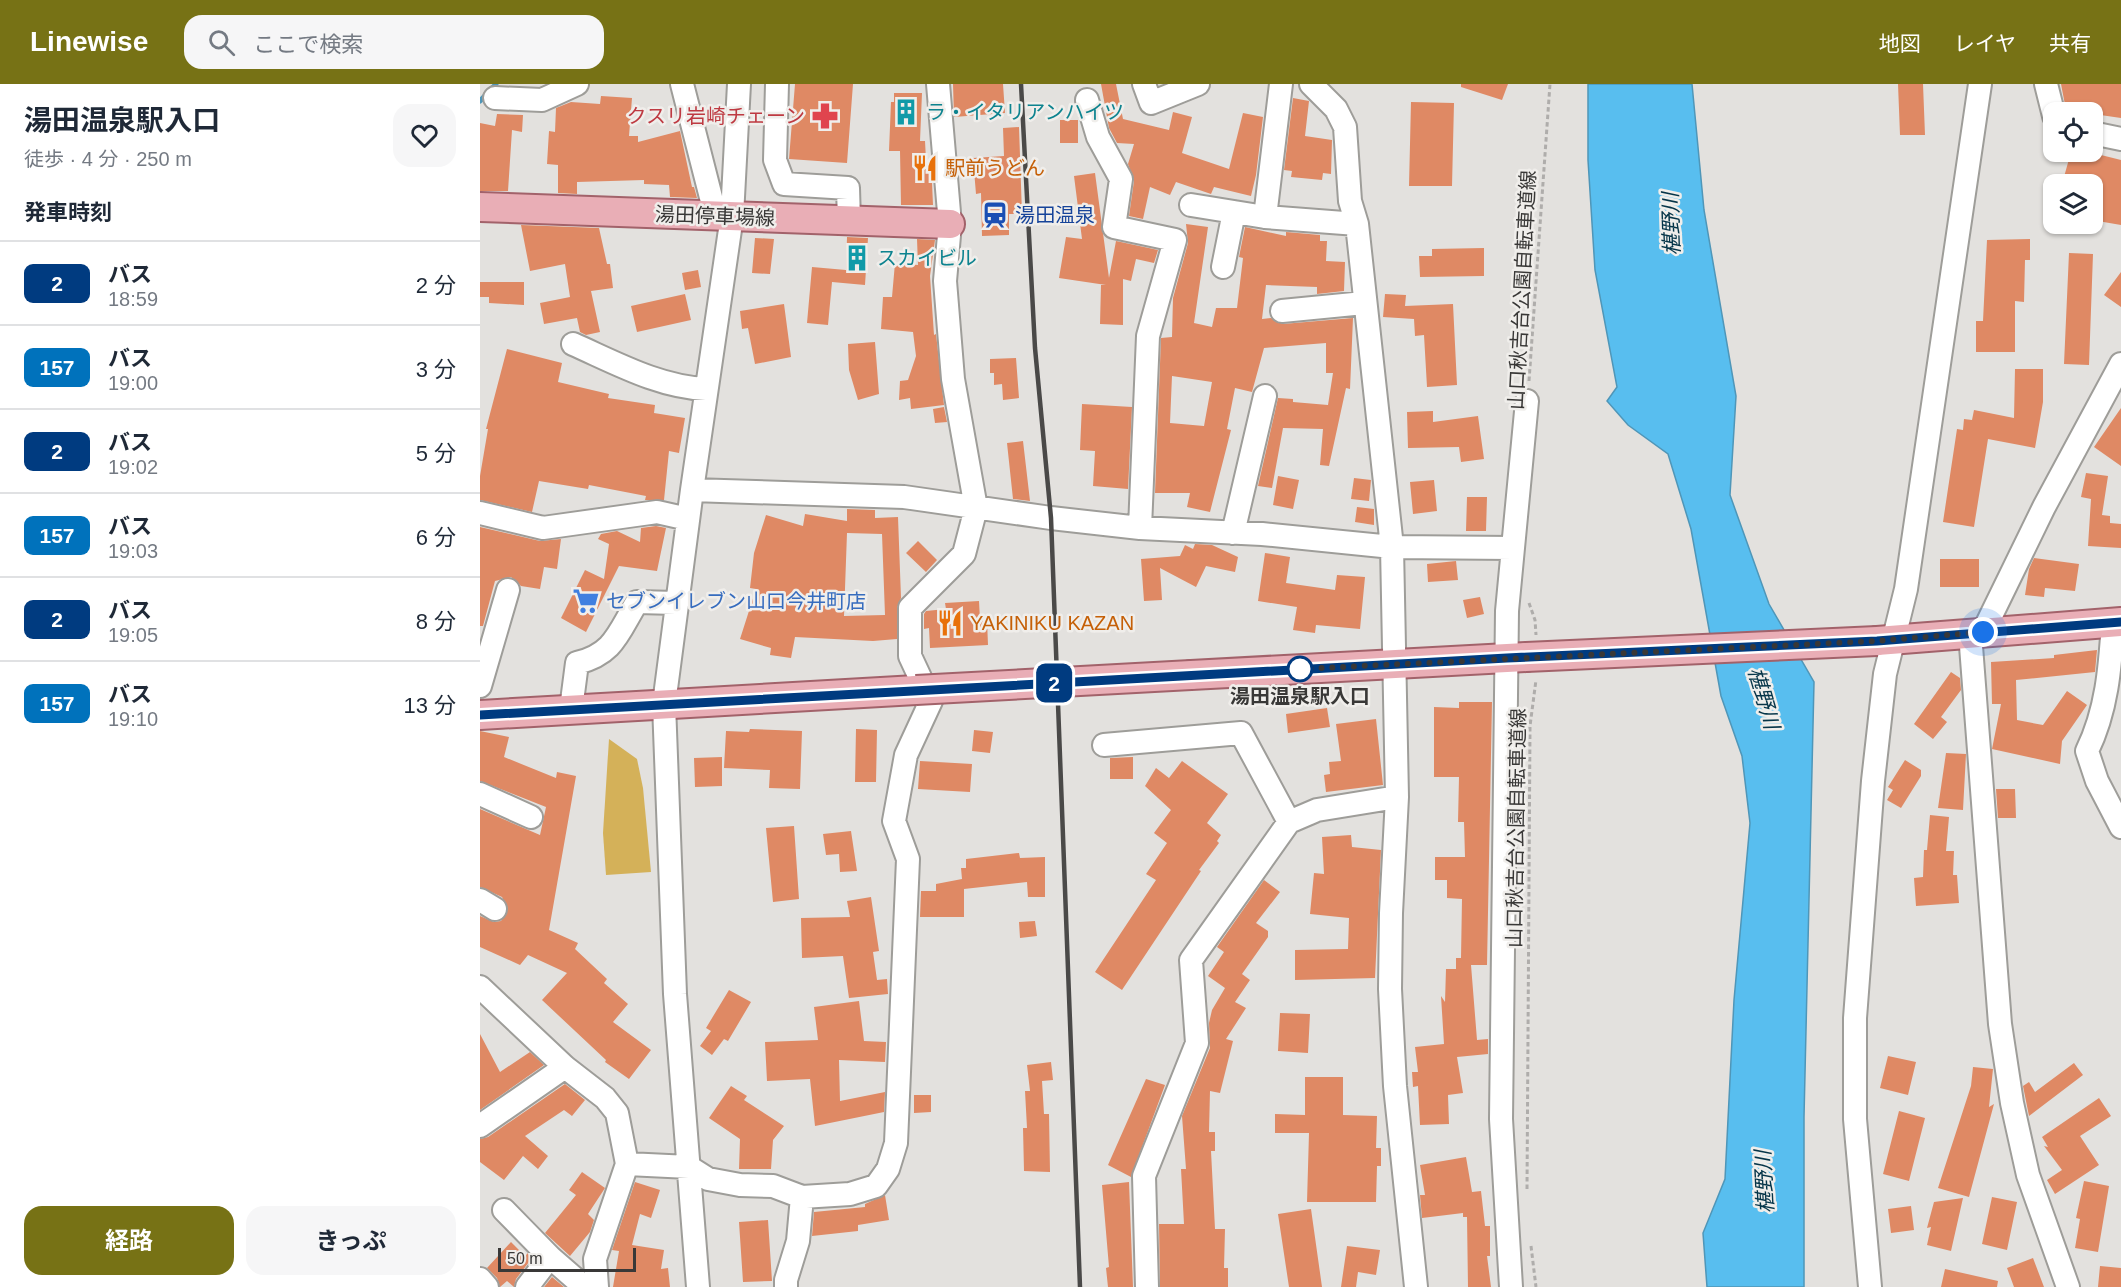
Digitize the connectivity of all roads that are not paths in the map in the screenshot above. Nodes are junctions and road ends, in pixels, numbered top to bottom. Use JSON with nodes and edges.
{"nodes":[{"id":1,"x":577,"y":84,"type":"edge"},
{"id":2,"x":682,"y":84,"type":"edge"},
{"id":3,"x":740,"y":84,"type":"edge"},
{"id":4,"x":777,"y":84,"type":"edge"},
{"id":5,"x":938,"y":84,"type":"edge"},
{"id":6,"x":1144,"y":84,"type":"edge"},
{"id":7,"x":1198,"y":84,"type":"edge"},
{"id":8,"x":1281,"y":84,"type":"edge"},
{"id":9,"x":1311,"y":84,"type":"edge"},
{"id":10,"x":1980,"y":84,"type":"edge"},
{"id":11,"x":2046,"y":84,"type":"edge"},
{"id":12,"x":495,"y":98,"type":"dead end"},
{"id":13,"x":1087,"y":100,"type":"dead end"},
{"id":14,"x":2050,"y":102,"type":"edge"},
{"id":15,"x":737,"y":118,"type":"junction"},
{"id":16,"x":776,"y":121,"type":"junction"},
{"id":17,"x":2103,"y":135,"type":"edge"},
{"id":18,"x":2121,"y":139,"type":"edge"},
{"id":19,"x":1191,"y":205,"type":"dead end"},
{"id":20,"x":480,"y":207,"type":"edge"},
{"id":21,"x":1234,"y":212,"type":"junction"},
{"id":22,"x":724,"y":216,"type":"junction"},
{"id":23,"x":1264,"y":217,"type":"junction"},
{"id":24,"x":849,"y":221,"type":"junction"},
{"id":25,"x":950,"y":224,"type":"junction"},
{"id":26,"x":1357,"y":224,"type":"junction"},
{"id":27,"x":1224,"y":267,"type":"dead end"},
{"id":28,"x":1364,"y":303,"type":"junction"},
{"id":29,"x":1282,"y":311,"type":"dead end"},
{"id":30,"x":573,"y":345,"type":"dead end"},
{"id":31,"x":2121,"y":364,"type":"edge"},
{"id":32,"x":706,"y":389,"type":"junction"},
{"id":33,"x":1265,"y":396,"type":"dead end"},
{"id":34,"x":1527,"y":401,"type":"road end"},
{"id":35,"x":692,"y":490,"type":"junction"},
{"id":36,"x":976,"y":508,"type":"junction"},
{"id":37,"x":480,"y":513,"type":"edge"},
{"id":38,"x":688,"y":519,"type":"junction"},
{"id":39,"x":1140,"y":528,"type":"junction"},
{"id":40,"x":1233,"y":533,"type":"junction"},
{"id":41,"x":1392,"y":547,"type":"junction"},
{"id":42,"x":1513,"y":548,"type":"junction"},
{"id":43,"x":508,"y":590,"type":"dead end"},
{"id":44,"x":676,"y":603,"type":"junction"},
{"id":45,"x":2117,"y":622,"type":"edge"},
{"id":46,"x":1977,"y":632,"type":"junction"},
{"id":47,"x":1885,"y":640,"type":"junction"},
{"id":48,"x":1526,"y":657,"type":"junction"},
{"id":49,"x":1395,"y":664,"type":"junction"},
{"id":50,"x":480,"y":686,"type":"edge"},
{"id":51,"x":2115,"y":687,"type":"edge"},
{"id":52,"x":664,"y":704,"type":"junction"},
{"id":53,"x":571,"y":710,"type":"junction"},
{"id":54,"x":480,"y":715,"type":"edge"},
{"id":55,"x":1104,"y":746,"type":"dead end"},
{"id":56,"x":480,"y":794,"type":"edge"},
{"id":57,"x":1397,"y":797,"type":"junction"},
{"id":58,"x":531,"y":817,"type":"dead end"},
{"id":59,"x":1289,"y":822,"type":"junction"},
{"id":60,"x":2121,"y":827,"type":"edge"},
{"id":61,"x":480,"y":987,"type":"edge"},
{"id":62,"x":565,"y":1067,"type":"junction"},
{"id":63,"x":480,"y":1126,"type":"edge"},
{"id":64,"x":627,"y":1164,"type":"junction"},
{"id":65,"x":689,"y":1167,"type":"junction"},
{"id":66,"x":802,"y":1197,"type":"junction"},
{"id":67,"x":504,"y":1210,"type":"dead end"},
{"id":68,"x":550,"y":1257,"type":"junction"},
{"id":69,"x":480,"y":1279,"type":"edge"},
{"id":70,"x":487,"y":1287,"type":"edge"},
{"id":71,"x":527,"y":1287,"type":"edge"},
{"id":72,"x":590,"y":1287,"type":"edge"},
{"id":73,"x":597,"y":1287,"type":"edge"},
{"id":74,"x":698,"y":1287,"type":"edge"},
{"id":75,"x":786,"y":1287,"type":"edge"},
{"id":76,"x":1147,"y":1287,"type":"edge"},
{"id":77,"x":1416,"y":1287,"type":"edge"},
{"id":78,"x":1511,"y":1287,"type":"edge"},
{"id":79,"x":1870,"y":1287,"type":"edge"},
{"id":80,"x":2068,"y":1287,"type":"edge"}],
"edges":[{"from":1,"to":12,"type":"street"},
{"from":2,"to":22,"type":"street"},
{"from":3,"to":15,"type":"street"},
{"from":4,"to":16,"type":"street"},
{"from":5,"to":25,"type":"street"},
{"from":6,"to":7,"type":"street"},
{"from":8,"to":23,"type":"street"},
{"from":9,"to":26,"type":"street"},
{"from":10,"to":47,"type":"street"},
{"from":11,"to":14,"type":"street"},
{"from":13,"to":39,"type":"street"},
{"from":15,"to":16,"type":"street"},
{"from":15,"to":22,"type":"street"},
{"from":16,"to":24,"type":"street"},
{"from":17,"to":18,"type":"street"},
{"from":19,"to":21,"type":"street"},
{"from":20,"to":22,"type":"main road","name":"湯田停車場線"},
{"from":21,"to":23,"type":"street"},
{"from":21,"to":27,"type":"street"},
{"from":22,"to":24,"type":"main road","name":"湯田停車場線"},
{"from":22,"to":32,"type":"street"},
{"from":23,"to":26,"type":"street"},
{"from":24,"to":25,"type":"main road","name":"湯田停車場線"},
{"from":25,"to":36,"type":"street"},
{"from":26,"to":28,"type":"street"},
{"from":28,"to":29,"type":"street"},
{"from":28,"to":41,"type":"street"},
{"from":30,"to":32,"type":"street"},
{"from":31,"to":46,"type":"street"},
{"from":32,"to":35,"type":"street"},
{"from":33,"to":40,"type":"street"},
{"from":34,"to":42,"type":"street"},
{"from":35,"to":36,"type":"street"},
{"from":35,"to":38,"type":"street"},
{"from":36,"to":39,"type":"street"},
{"from":36,"to":66,"type":"street"},
{"from":37,"to":38,"type":"street"},
{"from":38,"to":44,"type":"street"},
{"from":39,"to":40,"type":"street"},
{"from":40,"to":41,"type":"street"},
{"from":41,"to":42,"type":"street"},
{"from":41,"to":49,"type":"street"},
{"from":42,"to":48,"type":"street"},
{"from":43,"to":50,"type":"street"},
{"from":44,"to":52,"type":"street"},
{"from":44,"to":53,"type":"street"},
{"from":45,"to":46,"type":"main road"},
{"from":45,"to":51,"type":"street"},
{"from":46,"to":47,"type":"main road"},
{"from":46,"to":80,"type":"street"},
{"from":47,"to":48,"type":"main road","bridge":true},
{"from":47,"to":79,"type":"street"},
{"from":48,"to":49,"type":"main road"},
{"from":48,"to":78,"type":"street"},
{"from":49,"to":52,"type":"main road","bridge":true},
{"from":49,"to":57,"type":"street"},
{"from":51,"to":60,"type":"street"},
{"from":52,"to":53,"type":"main road"},
{"from":52,"to":65,"type":"street"},
{"from":53,"to":54,"type":"main road"},
{"from":55,"to":59,"type":"street"},
{"from":56,"to":58,"type":"street"},
{"from":57,"to":59,"type":"street"},
{"from":57,"to":77,"type":"street"},
{"from":59,"to":76,"type":"street"},
{"from":61,"to":62,"type":"street"},
{"from":62,"to":63,"type":"street"},
{"from":62,"to":64,"type":"street"},
{"from":64,"to":65,"type":"street"},
{"from":64,"to":73,"type":"street"},
{"from":65,"to":66,"type":"street"},
{"from":65,"to":74,"type":"street"},
{"from":66,"to":75,"type":"street"},
{"from":67,"to":68,"type":"street"},
{"from":68,"to":71,"type":"street"},
{"from":68,"to":72,"type":"street"},
{"from":69,"to":70,"type":"street"}]}
